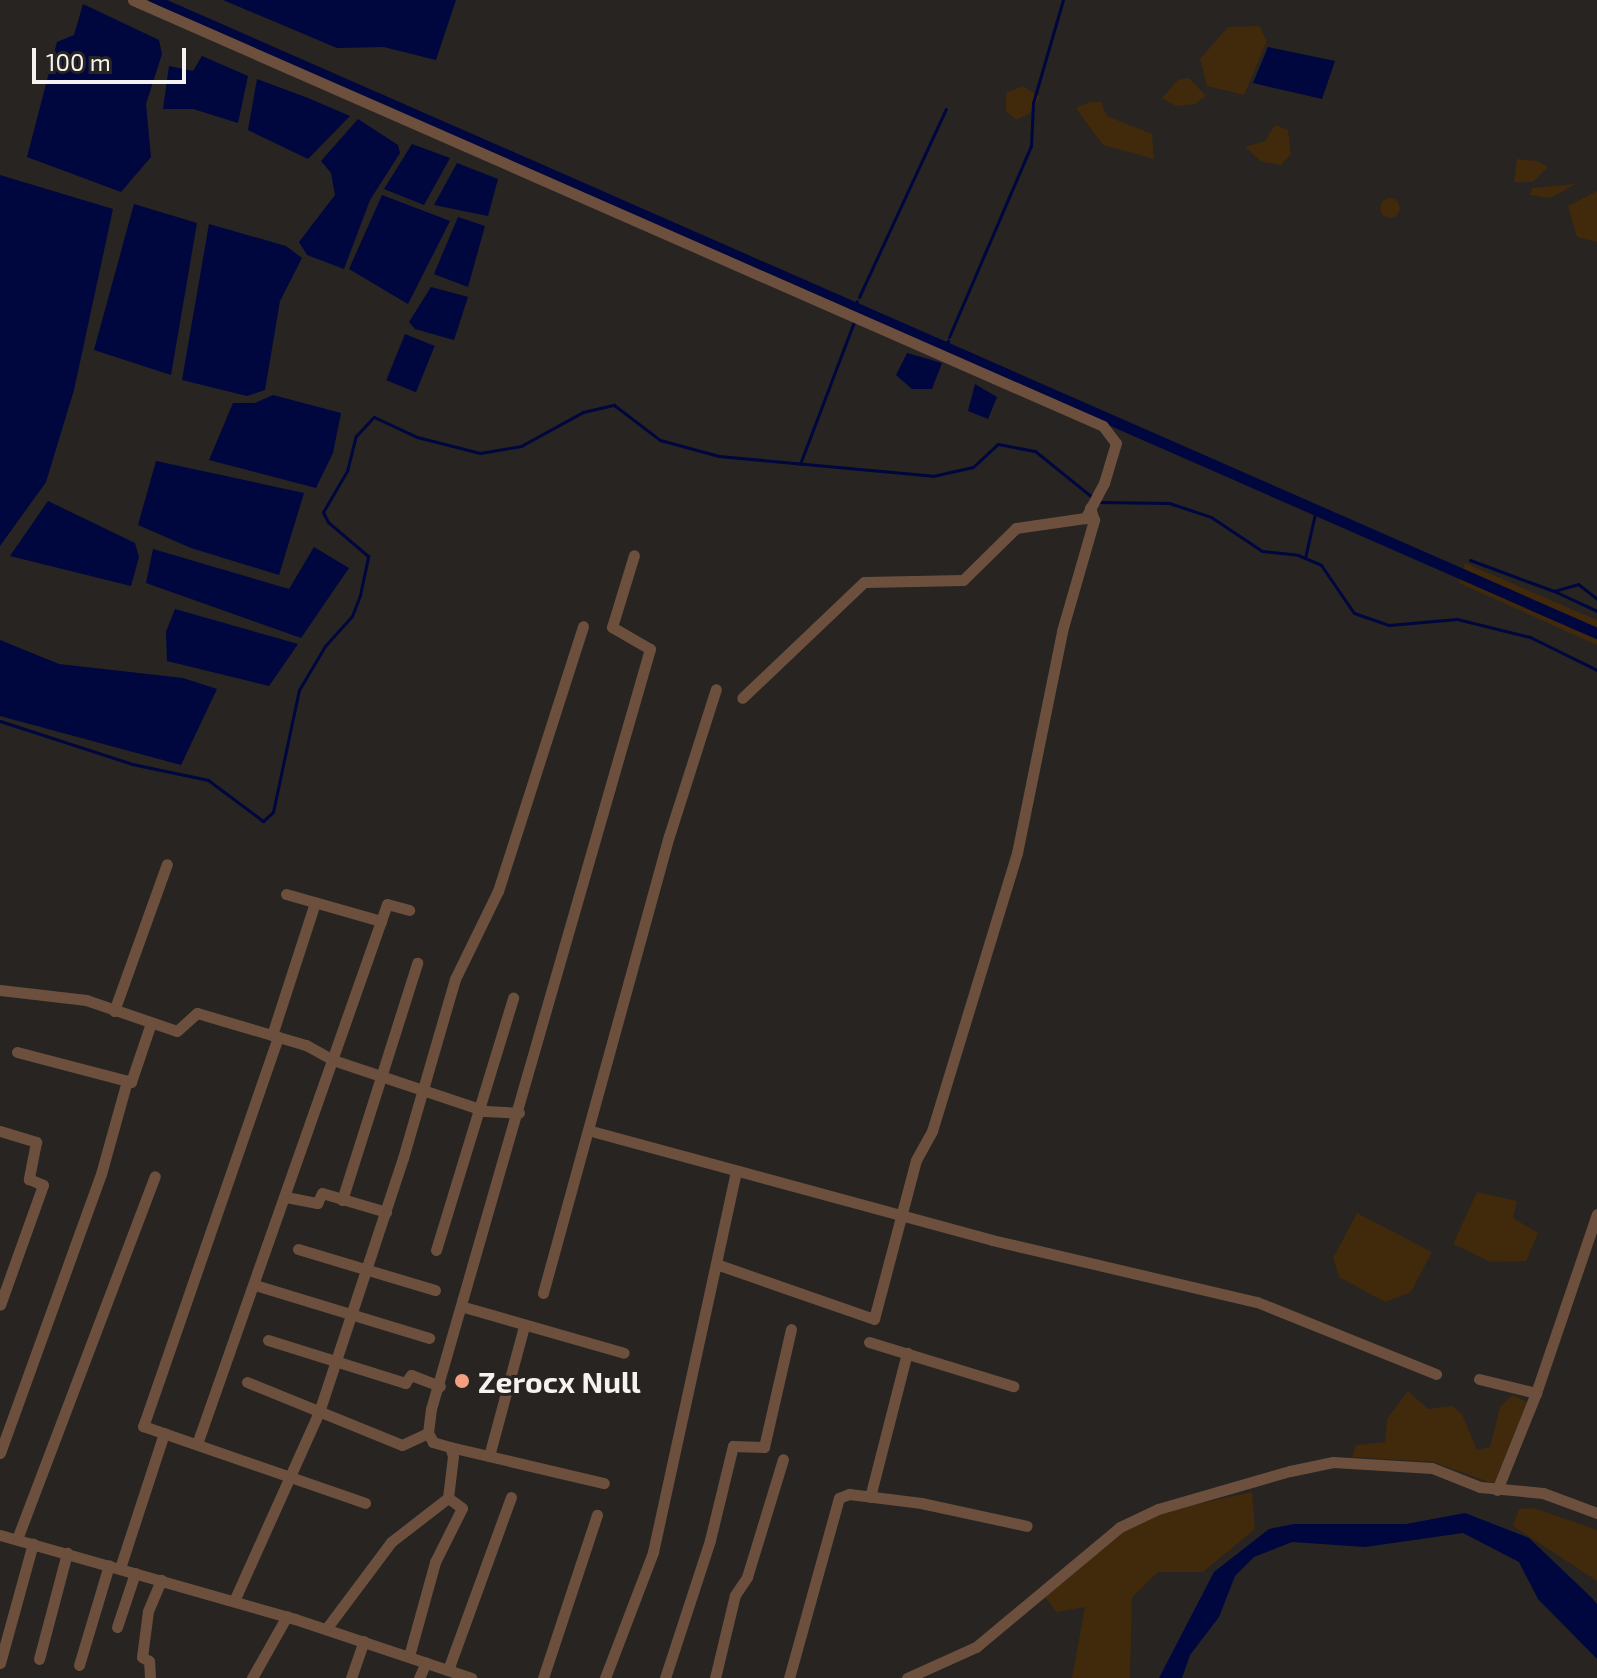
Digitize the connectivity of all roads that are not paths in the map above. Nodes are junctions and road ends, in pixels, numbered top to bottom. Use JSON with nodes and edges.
{"nodes":[{"id":1,"x":133,"y":0,"type":"edge"},
{"id":2,"x":1090,"y":508,"type":"junction"},
{"id":3,"x":634,"y":555,"type":"dead end"},
{"id":4,"x":583,"y":626,"type":"dead end"},
{"id":5,"x":716,"y":689,"type":"dead end"},
{"id":6,"x":742,"y":698,"type":"dead end"},
{"id":7,"x":167,"y":864,"type":"dead end"},
{"id":8,"x":286,"y":894,"type":"dead end"},
{"id":9,"x":315,"y":903,"type":"junction"},
{"id":10,"x":409,"y":910,"type":"dead end"},
{"id":11,"x":381,"y":921,"type":"junction"},
{"id":12,"x":417,"y":963,"type":"dead end"},
{"id":13,"x":0,"y":990,"type":"edge"},
{"id":14,"x":513,"y":998,"type":"dead end"},
{"id":15,"x":114,"y":1011,"type":"junction"},
{"id":16,"x":151,"y":1023,"type":"junction"},
{"id":17,"x":275,"y":1036,"type":"junction"},
{"id":18,"x":17,"y":1052,"type":"dead end"},
{"id":19,"x":333,"y":1060,"type":"junction"},
{"id":20,"x":382,"y":1077,"type":"junction"},
{"id":21,"x":127,"y":1081,"type":"junction"},
{"id":22,"x":425,"y":1089,"type":"junction"},
{"id":23,"x":478,"y":1108,"type":"junction"},
{"id":24,"x":519,"y":1113,"type":"junction"},
{"id":25,"x":0,"y":1131,"type":"edge"},
{"id":26,"x":595,"y":1132,"type":"dead end"},
{"id":27,"x":736,"y":1172,"type":"junction"},
{"id":28,"x":155,"y":1176,"type":"dead end"},
{"id":29,"x":286,"y":1197,"type":"junction"},
{"id":30,"x":342,"y":1200,"type":"junction"},
{"id":31,"x":386,"y":1212,"type":"junction"},
{"id":32,"x":1597,"y":1214,"type":"edge"},
{"id":33,"x":901,"y":1216,"type":"junction"},
{"id":34,"x":298,"y":1249,"type":"dead end"},
{"id":35,"x":436,"y":1250,"type":"dead end"},
{"id":36,"x":716,"y":1264,"type":"junction"},
{"id":37,"x":368,"y":1271,"type":"junction"},
{"id":38,"x":255,"y":1285,"type":"junction"},
{"id":39,"x":435,"y":1290,"type":"dead end"},
{"id":40,"x":543,"y":1293,"type":"dead end"},
{"id":41,"x":0,"y":1305,"type":"edge"},
{"id":42,"x":464,"y":1307,"type":"junction"},
{"id":43,"x":351,"y":1316,"type":"junction"},
{"id":44,"x":524,"y":1326,"type":"junction"},
{"id":45,"x":791,"y":1329,"type":"dead end"},
{"id":46,"x":429,"y":1338,"type":"dead end"},
{"id":47,"x":268,"y":1340,"type":"dead end"},
{"id":48,"x":869,"y":1342,"type":"dead end"},
{"id":49,"x":624,"y":1353,"type":"dead end"},
{"id":50,"x":907,"y":1353,"type":"junction"},
{"id":51,"x":335,"y":1363,"type":"junction"},
{"id":52,"x":1436,"y":1374,"type":"dead end"},
{"id":53,"x":1479,"y":1379,"type":"dead end"},
{"id":54,"x":247,"y":1382,"type":"dead end"},
{"id":55,"x":440,"y":1386,"type":"junction"},
{"id":56,"x":1013,"y":1386,"type":"dead end"},
{"id":57,"x":1536,"y":1393,"type":"junction"},
{"id":58,"x":319,"y":1412,"type":"junction"},
{"id":59,"x":164,"y":1433,"type":"junction"},
{"id":60,"x":428,"y":1433,"type":"junction"},
{"id":61,"x":198,"y":1441,"type":"junction"},
{"id":62,"x":450,"y":1447,"type":"junction"},
{"id":63,"x":0,"y":1453,"type":"edge"},
{"id":64,"x":489,"y":1456,"type":"junction"},
{"id":65,"x":783,"y":1459,"type":"dead end"},
{"id":66,"x":290,"y":1476,"type":"junction"},
{"id":67,"x":604,"y":1483,"type":"dead end"},
{"id":68,"x":1497,"y":1490,"type":"junction"},
{"id":69,"x":511,"y":1497,"type":"dead end"},
{"id":70,"x":870,"y":1497,"type":"junction"},
{"id":71,"x":448,"y":1498,"type":"junction"},
{"id":72,"x":365,"y":1503,"type":"dead end"},
{"id":73,"x":1597,"y":1513,"type":"edge"},
{"id":74,"x":597,"y":1515,"type":"dead end"},
{"id":75,"x":1027,"y":1526,"type":"dead end"},
{"id":76,"x":0,"y":1535,"type":"edge"},
{"id":77,"x":17,"y":1539,"type":"junction"},
{"id":78,"x":33,"y":1543,"type":"junction"},
{"id":79,"x":67,"y":1553,"type":"junction"},
{"id":80,"x":114,"y":1567,"type":"junction"},
{"id":81,"x":135,"y":1573,"type":"junction"},
{"id":82,"x":161,"y":1580,"type":"junction"},
{"id":83,"x":234,"y":1601,"type":"junction"},
{"id":84,"x":287,"y":1616,"type":"junction"},
{"id":85,"x":117,"y":1627,"type":"dead end"},
{"id":86,"x":326,"y":1629,"type":"junction"},
{"id":87,"x":364,"y":1641,"type":"junction"},
{"id":88,"x":409,"y":1656,"type":"junction"},
{"id":89,"x":39,"y":1659,"type":"dead end"},
{"id":90,"x":426,"y":1662,"type":"junction"},
{"id":91,"x":0,"y":1663,"type":"edge"},
{"id":92,"x":79,"y":1665,"type":"dead end"},
{"id":93,"x":448,"y":1670,"type":"junction"},
{"id":94,"x":150,"y":1678,"type":"edge"},
{"id":95,"x":252,"y":1678,"type":"edge"},
{"id":96,"x":351,"y":1678,"type":"edge"},
{"id":97,"x":419,"y":1678,"type":"edge"},
{"id":98,"x":471,"y":1678,"type":"edge"},
{"id":99,"x":543,"y":1678,"type":"edge"},
{"id":100,"x":605,"y":1678,"type":"edge"},
{"id":101,"x":665,"y":1678,"type":"edge"},
{"id":102,"x":715,"y":1678,"type":"edge"},
{"id":103,"x":789,"y":1678,"type":"edge"},
{"id":104,"x":907,"y":1678,"type":"edge"}],
"edges":[{"from":1,"to":2,"type":"street"},
{"from":2,"to":6,"type":"street"},
{"from":2,"to":33,"type":"street"},
{"from":3,"to":24,"type":"street"},
{"from":4,"to":22,"type":"street"},
{"from":5,"to":40,"type":"street"},
{"from":7,"to":15,"type":"street"},
{"from":8,"to":9,"type":"street"},
{"from":9,"to":11,"type":"street"},
{"from":9,"to":17,"type":"street"},
{"from":10,"to":11,"type":"street"},
{"from":11,"to":19,"type":"street"},
{"from":12,"to":20,"type":"street"},
{"from":13,"to":15,"type":"street"},
{"from":14,"to":23,"type":"street"},
{"from":15,"to":16,"type":"street"},
{"from":16,"to":17,"type":"street"},
{"from":16,"to":21,"type":"street"},
{"from":17,"to":19,"type":"street"},
{"from":17,"to":59,"type":"street"},
{"from":18,"to":21,"type":"street"},
{"from":19,"to":20,"type":"street"},
{"from":19,"to":29,"type":"street"},
{"from":20,"to":22,"type":"street"},
{"from":20,"to":30,"type":"street"},
{"from":21,"to":63,"type":"street"},
{"from":22,"to":23,"type":"street"},
{"from":22,"to":31,"type":"street"},
{"from":23,"to":24,"type":"street"},
{"from":23,"to":35,"type":"street"},
{"from":24,"to":42,"type":"street"},
{"from":25,"to":41,"type":"street"},
{"from":26,"to":27,"type":"street"},
{"from":27,"to":33,"type":"street"},
{"from":27,"to":36,"type":"street"},
{"from":28,"to":77,"type":"street"},
{"from":29,"to":30,"type":"street"},
{"from":29,"to":38,"type":"street"},
{"from":30,"to":31,"type":"street"},
{"from":31,"to":37,"type":"street"},
{"from":32,"to":57,"type":"street"},
{"from":33,"to":36,"type":"street"},
{"from":33,"to":52,"type":"street"},
{"from":34,"to":37,"type":"street"},
{"from":36,"to":100,"type":"street"},
{"from":37,"to":39,"type":"street"},
{"from":37,"to":43,"type":"street"},
{"from":38,"to":43,"type":"street"},
{"from":38,"to":61,"type":"street"},
{"from":42,"to":44,"type":"street"},
{"from":42,"to":55,"type":"street"},
{"from":43,"to":46,"type":"street"},
{"from":43,"to":51,"type":"street"},
{"from":44,"to":49,"type":"street"},
{"from":44,"to":64,"type":"street"},
{"from":45,"to":101,"type":"street"},
{"from":47,"to":51,"type":"street"},
{"from":48,"to":50,"type":"street"},
{"from":50,"to":56,"type":"street"},
{"from":50,"to":70,"type":"street"},
{"from":51,"to":55,"type":"street"},
{"from":51,"to":58,"type":"street"},
{"from":53,"to":57,"type":"street"},
{"from":54,"to":58,"type":"street"},
{"from":55,"to":60,"type":"street"},
{"from":57,"to":68,"type":"street"},
{"from":58,"to":60,"type":"street"},
{"from":58,"to":66,"type":"street"},
{"from":59,"to":61,"type":"street"},
{"from":59,"to":80,"type":"street"},
{"from":60,"to":62,"type":"street"},
{"from":61,"to":66,"type":"street"},
{"from":62,"to":64,"type":"street"},
{"from":62,"to":71,"type":"street"},
{"from":64,"to":67,"type":"street"},
{"from":65,"to":102,"type":"street"},
{"from":66,"to":72,"type":"street"},
{"from":66,"to":83,"type":"street"},
{"from":68,"to":73,"type":"street"},
{"from":68,"to":104,"type":"street"},
{"from":69,"to":93,"type":"street"},
{"from":70,"to":75,"type":"street"},
{"from":70,"to":103,"type":"street"},
{"from":71,"to":86,"type":"street"},
{"from":71,"to":88,"type":"street"},
{"from":74,"to":99,"type":"street"},
{"from":76,"to":77,"type":"street"},
{"from":77,"to":78,"type":"street"},
{"from":78,"to":79,"type":"street"},
{"from":78,"to":91,"type":"street"},
{"from":79,"to":80,"type":"street"},
{"from":79,"to":89,"type":"street"},
{"from":80,"to":81,"type":"street"},
{"from":80,"to":92,"type":"street"},
{"from":81,"to":82,"type":"street"},
{"from":81,"to":85,"type":"street"},
{"from":82,"to":83,"type":"street"},
{"from":82,"to":94,"type":"street"},
{"from":83,"to":84,"type":"street"},
{"from":84,"to":86,"type":"street"},
{"from":84,"to":95,"type":"street"},
{"from":86,"to":87,"type":"street"},
{"from":87,"to":88,"type":"street"},
{"from":87,"to":96,"type":"street"},
{"from":88,"to":90,"type":"street"},
{"from":90,"to":93,"type":"street"},
{"from":90,"to":97,"type":"street"},
{"from":93,"to":98,"type":"street"}]}
